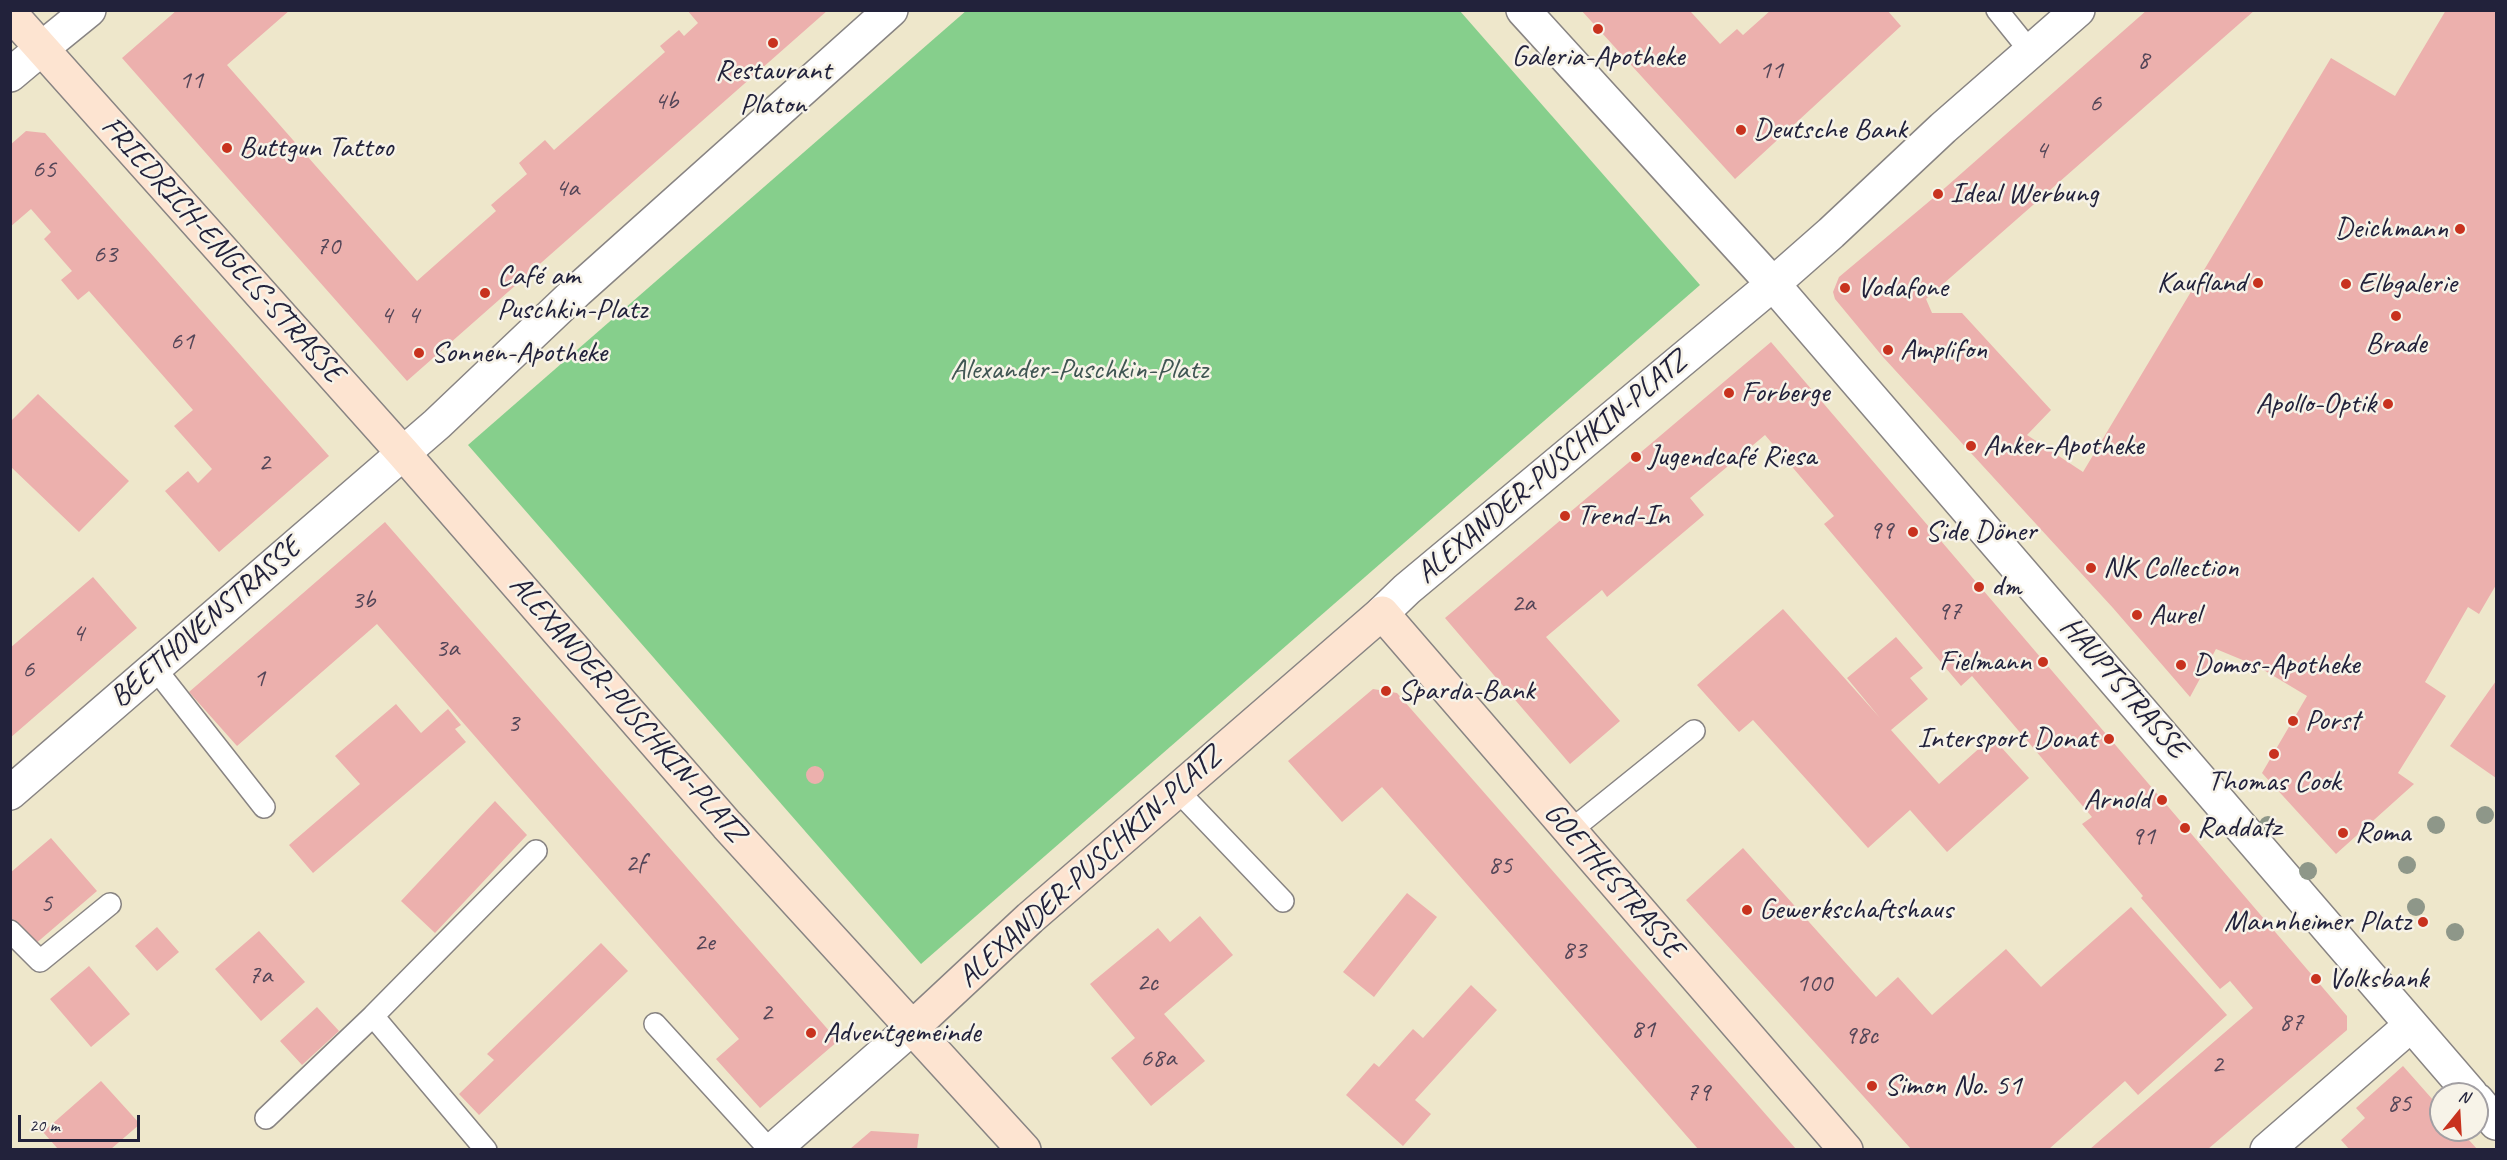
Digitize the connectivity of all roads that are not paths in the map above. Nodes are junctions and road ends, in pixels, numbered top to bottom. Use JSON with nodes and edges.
{"nodes":[{"id":1,"x":89,"y":10,"type":"edge"},
{"id":2,"x":891,"y":10,"type":"edge"},
{"id":3,"x":1523,"y":10,"type":"edge"},
{"id":4,"x":1997,"y":10,"type":"edge"},
{"id":5,"x":2078,"y":10,"type":"edge"},
{"id":6,"x":10,"y":13,"type":"edge"},
{"id":7,"x":41,"y":49,"type":"junction"},
{"id":8,"x":2030,"y":51,"type":"junction"},
{"id":9,"x":10,"y":75,"type":"edge"},
{"id":10,"x":1773,"y":284,"type":"junction"},
{"id":11,"x":402,"y":453,"type":"junction"},
{"id":12,"x":1382,"y":613,"type":"junction"},
{"id":13,"x":154,"y":668,"type":"junction"},
{"id":14,"x":1694,"y":731,"type":"dead end"},
{"id":15,"x":1177,"y":790,"type":"junction"},
{"id":16,"x":10,"y":793,"type":"edge"},
{"id":17,"x":264,"y":807,"type":"dead end"},
{"id":18,"x":1570,"y":831,"type":"junction"},
{"id":19,"x":536,"y":851,"type":"dead end"},
{"id":20,"x":1283,"y":901,"type":"dead end"},
{"id":21,"x":110,"y":904,"type":"dead end"},
{"id":22,"x":10,"y":931,"type":"edge"},
{"id":23,"x":373,"y":1016,"type":"junction"},
{"id":24,"x":655,"y":1024,"type":"dead end"},
{"id":25,"x":2411,"y":1025,"type":"junction"},
{"id":26,"x":913,"y":1027,"type":"junction"},
{"id":27,"x":2461,"y":1082,"type":"edge"},
{"id":28,"x":266,"y":1118,"type":"dead end"},
{"id":29,"x":486,"y":1149,"type":"edge"},
{"id":30,"x":772,"y":1149,"type":"edge"},
{"id":31,"x":1024,"y":1149,"type":"edge"},
{"id":32,"x":1846,"y":1149,"type":"edge"},
{"id":33,"x":2266,"y":1149,"type":"edge"}],
"edges":[{"from":1,"to":7,"type":"street"},
{"from":2,"to":11,"type":"street"},
{"from":3,"to":10,"type":"street"},
{"from":4,"to":8,"type":"lane"},
{"from":5,"to":8,"type":"street","name":"ALEXANDER-PUSCHKIN-PLATZ"},
{"from":6,"to":7,"type":"main road","name":"FRIEDRICH-ENGELS-STRASSE"},
{"from":7,"to":9,"type":"street"},
{"from":7,"to":11,"type":"main road","name":"FRIEDRICH-ENGELS-STRASSE"},
{"from":8,"to":10,"type":"street","name":"ALEXANDER-PUSCHKIN-PLATZ"},
{"from":10,"to":12,"type":"street","name":"ALEXANDER-PUSCHKIN-PLATZ"},
{"from":10,"to":25,"type":"street","name":"HAUPTSTRASSE"},
{"from":11,"to":13,"type":"street","name":"BEETHOVENSTRASSE"},
{"from":11,"to":26,"type":"main road","name":"ALEXANDER-PUSCHKIN-PLATZ"},
{"from":12,"to":15,"type":"main road","name":"ALEXANDER-PUSCHKIN-PLATZ"},
{"from":12,"to":18,"type":"main road","name":"GOETHESTRASSE"},
{"from":13,"to":16,"type":"street","name":"BEETHOVENSTRASSE"},
{"from":13,"to":17,"type":"lane"},
{"from":14,"to":18,"type":"lane"},
{"from":15,"to":20,"type":"lane"},
{"from":15,"to":26,"type":"main road","name":"ALEXANDER-PUSCHKIN-PLATZ"},
{"from":18,"to":32,"type":"main road","name":"GOETHESTRASSE"},
{"from":19,"to":23,"type":"lane"},
{"from":21,"to":22,"type":"lane"},
{"from":23,"to":28,"type":"lane"},
{"from":23,"to":29,"type":"lane"},
{"from":24,"to":30,"type":"lane"},
{"from":25,"to":27,"type":"street","name":"HAUPTSTRASSE"},
{"from":25,"to":33,"type":"street"},
{"from":26,"to":30,"type":"street"},
{"from":26,"to":31,"type":"main road"}]}
